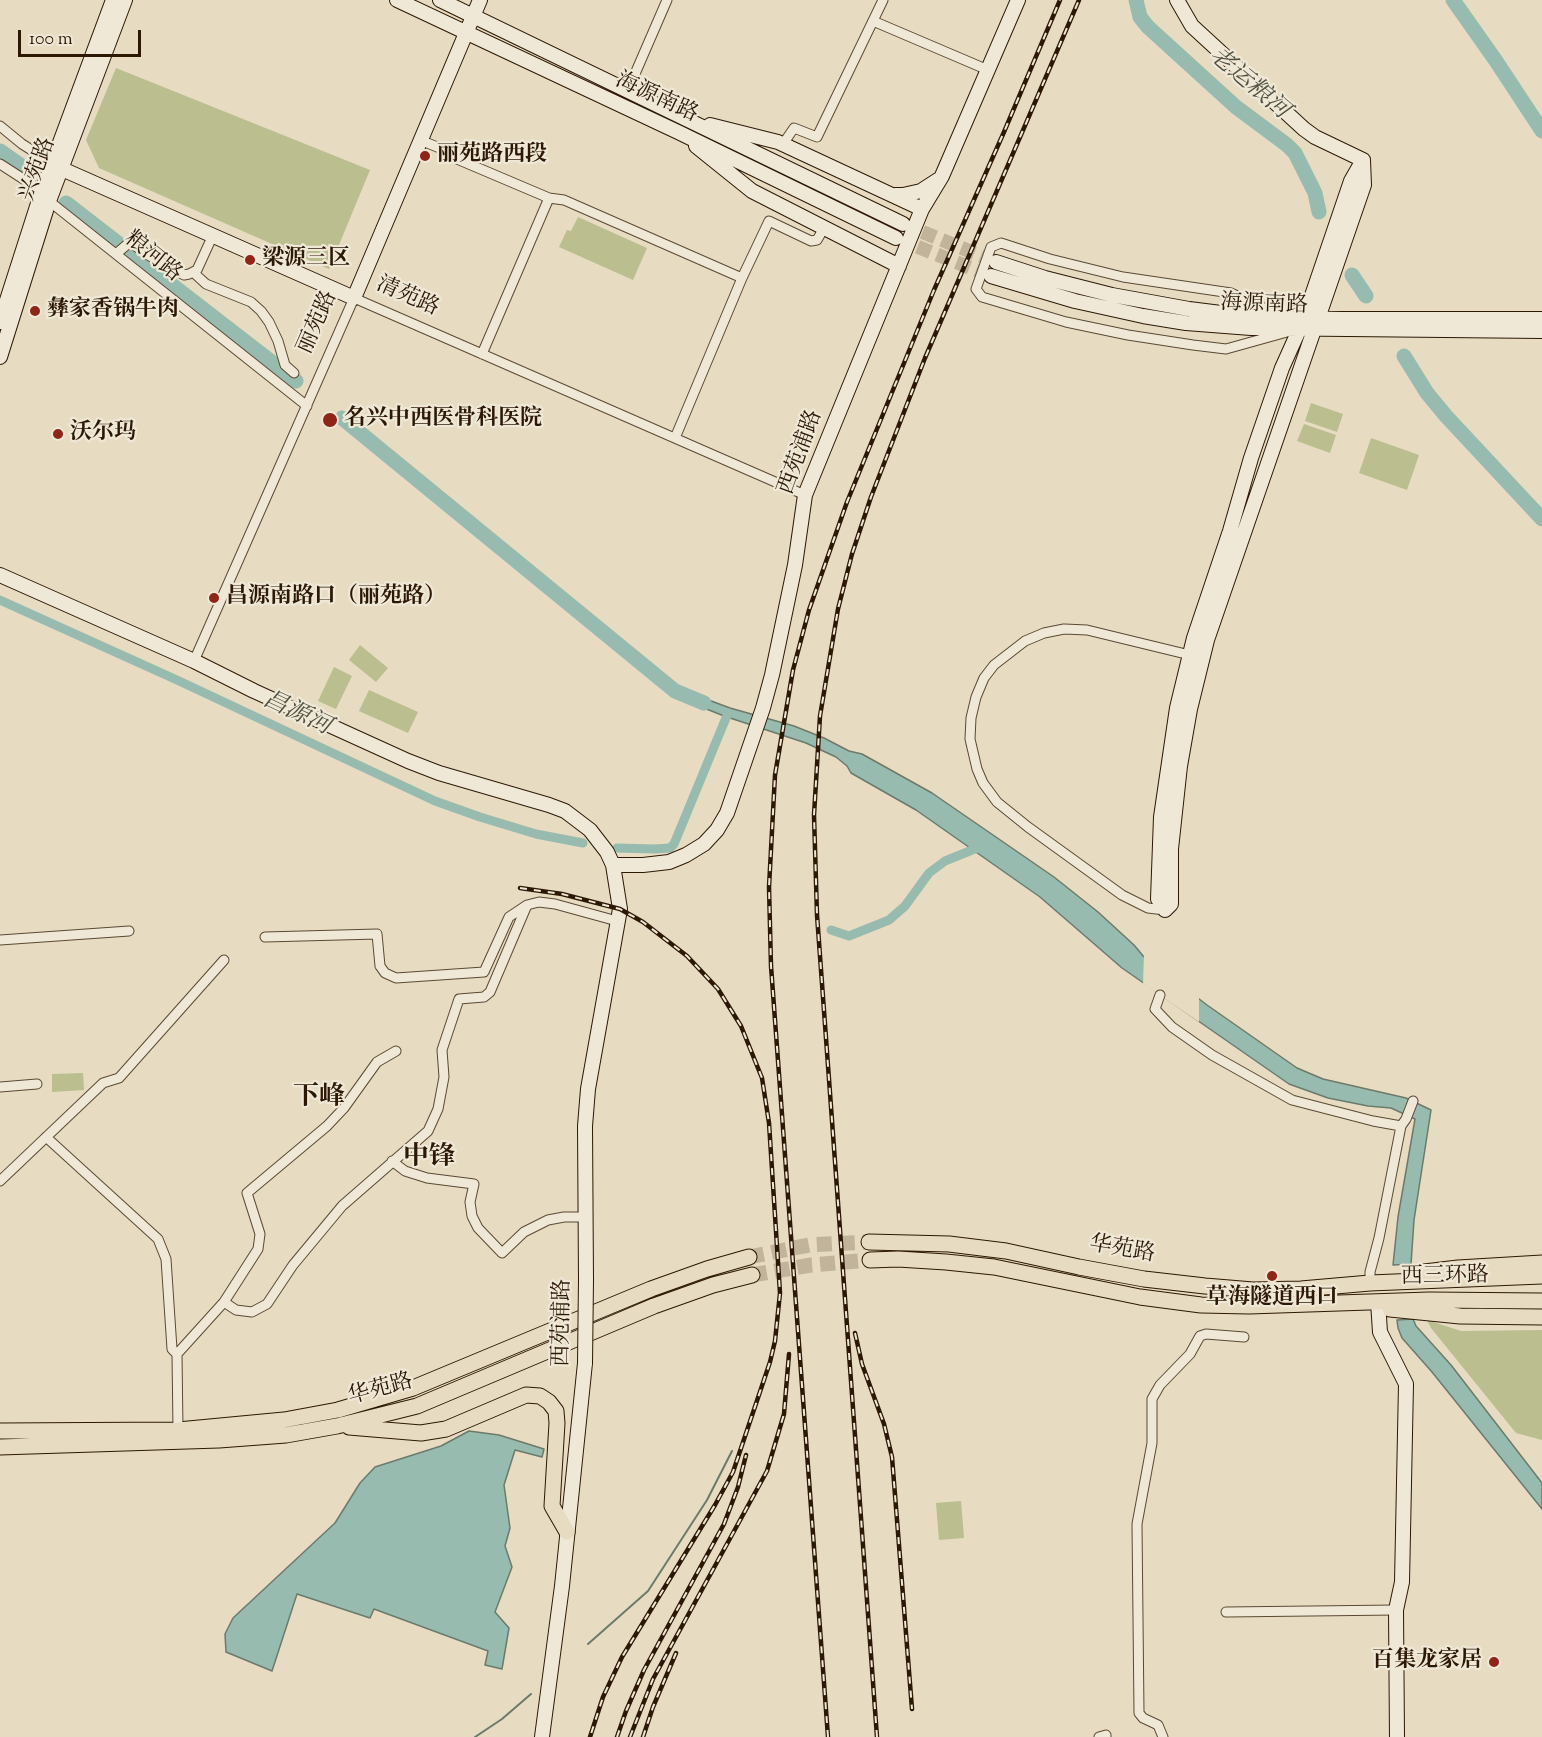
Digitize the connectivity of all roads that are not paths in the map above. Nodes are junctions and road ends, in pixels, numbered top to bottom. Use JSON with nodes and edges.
{"nodes":[{"id":1,"x":113,"y":0,"type":"edge"},
{"id":2,"x":124,"y":0,"type":"edge"},
{"id":3,"x":397,"y":0,"type":"edge"},
{"id":4,"x":440,"y":0,"type":"edge"},
{"id":5,"x":480,"y":0,"type":"edge"},
{"id":6,"x":667,"y":0,"type":"edge"},
{"id":7,"x":883,"y":0,"type":"edge"},
{"id":8,"x":1018,"y":0,"type":"edge"},
{"id":9,"x":1177,"y":0,"type":"edge"},
{"id":10,"x":473,"y":16,"type":"junction"},
{"id":11,"x":873,"y":21,"type":"junction"},
{"id":12,"x":466,"y":32,"type":"junction"},
{"id":13,"x":988,"y":69,"type":"junction"},
{"id":14,"x":628,"y":90,"type":"junction"},
{"id":15,"x":0,"y":126,"type":"edge"},
{"id":16,"x":681,"y":126,"type":"junction"},
{"id":17,"x":420,"y":140,"type":"junction"},
{"id":18,"x":783,"y":144,"type":"junction"},
{"id":19,"x":1363,"y":160,"type":"junction"},
{"id":20,"x":0,"y":164,"type":"edge"},
{"id":21,"x":57,"y":165,"type":"junction"},
{"id":22,"x":942,"y":176,"type":"junction"},
{"id":23,"x":893,"y":195,"type":"junction"},
{"id":24,"x":45,"y":196,"type":"junction"},
{"id":25,"x":549,"y":198,"type":"junction"},
{"id":26,"x":922,"y":209,"type":"junction"},
{"id":27,"x":903,"y":224,"type":"tunnel mouth"},
{"id":28,"x":824,"y":228,"type":"junction"},
{"id":29,"x":213,"y":235,"type":"junction"},
{"id":30,"x":896,"y":238,"type":"tunnel mouth"},
{"id":31,"x":116,"y":254,"type":"junction"},
{"id":32,"x":148,"y":255,"type":"junction"},
{"id":33,"x":996,"y":262,"type":"tunnel mouth"},
{"id":34,"x":899,"y":266,"type":"junction"},
{"id":35,"x":133,"y":268,"type":"junction"},
{"id":36,"x":194,"y":273,"type":"junction"},
{"id":37,"x":990,"y":276,"type":"tunnel mouth"},
{"id":38,"x":742,"y":278,"type":"junction"},
{"id":39,"x":354,"y":297,"type":"junction"},
{"id":40,"x":1286,"y":318,"type":"junction"},
{"id":41,"x":1542,"y":319,"type":"edge"},
{"id":42,"x":0,"y":322,"type":"edge"},
{"id":43,"x":1301,"y":324,"type":"junction"},
{"id":44,"x":1316,"y":324,"type":"junction"},
{"id":45,"x":1542,"y":331,"type":"edge"},
{"id":46,"x":482,"y":354,"type":"junction"},
{"id":47,"x":0,"y":357,"type":"edge"},
{"id":48,"x":294,"y":373,"type":"dead end"},
{"id":49,"x":307,"y":406,"type":"junction"},
{"id":50,"x":675,"y":438,"type":"junction"},
{"id":51,"x":805,"y":495,"type":"junction"},
{"id":52,"x":0,"y":574,"type":"edge"},
{"id":53,"x":1196,"y":656,"type":"junction"},
{"id":54,"x":194,"y":661,"type":"junction"},
{"id":55,"x":613,"y":866,"type":"junction"},
{"id":56,"x":527,"y":905,"type":"junction"},
{"id":57,"x":1165,"y":910,"type":"joint"},
{"id":58,"x":618,"y":915,"type":"junction"},
{"id":59,"x":129,"y":931,"type":"dead end"},
{"id":60,"x":265,"y":938,"type":"dead end"},
{"id":61,"x":0,"y":940,"type":"edge"},
{"id":62,"x":224,"y":960,"type":"dead end"},
{"id":63,"x":1160,"y":995,"type":"dead end"},
{"id":64,"x":396,"y":1051,"type":"dead end"},
{"id":65,"x":37,"y":1084,"type":"dead end"},
{"id":66,"x":0,"y":1087,"type":"edge"},
{"id":67,"x":1413,"y":1101,"type":"dead end"},
{"id":68,"x":1404,"y":1123,"type":"junction"},
{"id":69,"x":46,"y":1137,"type":"junction"},
{"id":70,"x":392,"y":1161,"type":"junction"},
{"id":71,"x":0,"y":1181,"type":"edge"},
{"id":72,"x":584,"y":1217,"type":"junction"},
{"id":73,"x":869,"y":1242,"type":"tunnel mouth"},
{"id":74,"x":749,"y":1257,"type":"tunnel mouth"},
{"id":75,"x":870,"y":1260,"type":"tunnel mouth"},
{"id":76,"x":1542,"y":1263,"type":"edge"},
{"id":77,"x":752,"y":1275,"type":"tunnel mouth"},
{"id":78,"x":1542,"y":1276,"type":"edge"},
{"id":79,"x":1370,"y":1283,"type":"junction"},
{"id":80,"x":1542,"y":1300,"type":"edge"},
{"id":81,"x":224,"y":1302,"type":"junction"},
{"id":82,"x":1378,"y":1304,"type":"junction"},
{"id":83,"x":1542,"y":1317,"type":"edge"},
{"id":84,"x":1244,"y":1337,"type":"dead end"},
{"id":85,"x":177,"y":1354,"type":"junction"},
{"id":86,"x":337,"y":1426,"type":"junction"},
{"id":87,"x":178,"y":1430,"type":"junction"},
{"id":88,"x":0,"y":1431,"type":"edge"},
{"id":89,"x":0,"y":1447,"type":"edge"},
{"id":90,"x":567,"y":1532,"type":"junction"},
{"id":91,"x":1396,"y":1610,"type":"junction"},
{"id":92,"x":1226,"y":1612,"type":"dead end"},
{"id":93,"x":542,"y":1737,"type":"edge"},
{"id":94,"x":1099,"y":1737,"type":"edge"},
{"id":95,"x":1106,"y":1737,"type":"edge"},
{"id":96,"x":1163,"y":1737,"type":"edge"},
{"id":97,"x":1397,"y":1737,"type":"edge"}],
"edges":[{"from":1,"to":21,"type":"street","name":"兴苑路"},
{"from":2,"to":21,"type":"street","name":"兴苑路"},
{"from":3,"to":12,"type":"street","name":"海源南路"},
{"from":4,"to":10,"type":"street","name":"海源南路"},
{"from":5,"to":10,"type":"street","name":"丽苑路"},
{"from":6,"to":14,"type":"street"},
{"from":7,"to":11,"type":"street"},
{"from":8,"to":13,"type":"street","name":"西苑浦路"},
{"from":9,"to":19,"type":"street"},
{"from":10,"to":12,"type":"street","name":"丽苑路"},
{"from":10,"to":14,"type":"street","name":"海源南路"},
{"from":11,"to":13,"type":"street"},
{"from":11,"to":18,"type":"street"},
{"from":12,"to":16,"type":"street","name":"海源南路"},
{"from":12,"to":17,"type":"street","name":"丽苑路"},
{"from":13,"to":22,"type":"street","name":"西苑浦路"},
{"from":14,"to":16,"type":"street","name":"海源南路"},
{"from":15,"to":21,"type":"street","name":"清苑路"},
{"from":16,"to":18,"type":"street"},
{"from":16,"to":27,"type":"street","name":"海源南路"},
{"from":16,"to":28,"type":"street"},
{"from":16,"to":30,"type":"street","name":"海源南路"},
{"from":17,"to":25,"type":"street"},
{"from":17,"to":39,"type":"street","name":"丽苑路"},
{"from":18,"to":23,"type":"street"},
{"from":19,"to":43,"type":"street"},
{"from":19,"to":44,"type":"street"},
{"from":20,"to":24,"type":"street","name":"粮河路"},
{"from":21,"to":24,"type":"street","name":"兴苑路"},
{"from":21,"to":29,"type":"street","name":"清苑路"},
{"from":22,"to":23,"type":"street"},
{"from":22,"to":26,"type":"street","name":"西苑浦路"},
{"from":23,"to":26,"type":"street"},
{"from":24,"to":31,"type":"street","name":"粮河路"},
{"from":24,"to":42,"type":"street","name":"兴苑路"},
{"from":24,"to":47,"type":"street","name":"兴苑路"},
{"from":25,"to":38,"type":"street"},
{"from":25,"to":46,"type":"street"},
{"from":26,"to":34,"type":"street","name":"西苑浦路"},
{"from":28,"to":34,"type":"street"},
{"from":28,"to":38,"type":"street"},
{"from":29,"to":36,"type":"street"},
{"from":29,"to":39,"type":"street","name":"清苑路"},
{"from":31,"to":32,"type":"street"},
{"from":31,"to":35,"type":"street","name":"粮河路"},
{"from":32,"to":35,"type":"street"},
{"from":32,"to":36,"type":"street"},
{"from":33,"to":40,"type":"street","name":"海源南路"},
{"from":34,"to":51,"type":"street","name":"西苑浦路"},
{"from":35,"to":49,"type":"street","name":"粮河路"},
{"from":36,"to":48,"type":"street"},
{"from":37,"to":43,"type":"street","name":"海源南路"},
{"from":38,"to":50,"type":"street"},
{"from":39,"to":46,"type":"street","name":"清苑路"},
{"from":39,"to":49,"type":"street","name":"丽苑路"},
{"from":40,"to":43,"type":"street","name":"海源南路"},
{"from":40,"to":43,"type":"street"},
{"from":41,"to":44,"type":"street","name":"海源南路"},
{"from":43,"to":44,"type":"street","name":"海源南路"},
{"from":43,"to":53,"type":"street"},
{"from":44,"to":45,"type":"street","name":"海源南路"},
{"from":44,"to":53,"type":"street"},
{"from":46,"to":50,"type":"street","name":"清苑路"},
{"from":49,"to":54,"type":"street","name":"丽苑路"},
{"from":50,"to":51,"type":"street","name":"清苑路"},
{"from":51,"to":55,"type":"street","name":"西苑浦路"},
{"from":52,"to":54,"type":"street"},
{"from":53,"to":57,"type":"street"},
{"from":53,"to":57,"type":"street"},
{"from":54,"to":55,"type":"street"},
{"from":55,"to":58,"type":"street","name":"西苑浦路"},
{"from":56,"to":58,"type":"street"},
{"from":56,"to":60,"type":"street"},
{"from":56,"to":70,"type":"street"},
{"from":58,"to":72,"type":"street","name":"西苑浦路"},
{"from":59,"to":61,"type":"street"},
{"from":62,"to":69,"type":"street"},
{"from":63,"to":68,"type":"street"},
{"from":64,"to":81,"type":"street"},
{"from":65,"to":66,"type":"street"},
{"from":67,"to":68,"type":"street"},
{"from":68,"to":79,"type":"street"},
{"from":69,"to":71,"type":"street"},
{"from":69,"to":85,"type":"street"},
{"from":70,"to":72,"type":"street"},
{"from":70,"to":81,"type":"street"},
{"from":72,"to":90,"type":"street","name":"西苑浦路","bridge":true},
{"from":73,"to":79,"type":"main road","name":"华苑路"},
{"from":74,"to":87,"type":"main road","name":"华苑路"},
{"from":75,"to":82,"type":"main road","name":"华苑路"},
{"from":76,"to":79,"type":"main road"},
{"from":77,"to":86,"type":"main road","name":"华苑路"},
{"from":78,"to":79,"type":"main road","name":"西三环路"},
{"from":80,"to":82,"type":"main road","name":"西三环路"},
{"from":81,"to":85,"type":"street"},
{"from":82,"to":83,"type":"main road"},
{"from":82,"to":91,"type":"street"},
{"from":84,"to":96,"type":"street"},
{"from":85,"to":87,"type":"street"},
{"from":86,"to":89,"type":"main road","name":"华苑路"},
{"from":86,"to":90,"type":"main road"},
{"from":87,"to":88,"type":"main road","name":"华苑路"},
{"from":90,"to":93,"type":"street","name":"西苑浦路"},
{"from":91,"to":92,"type":"street"},
{"from":91,"to":97,"type":"street"},
{"from":94,"to":95,"type":"street"}]}
